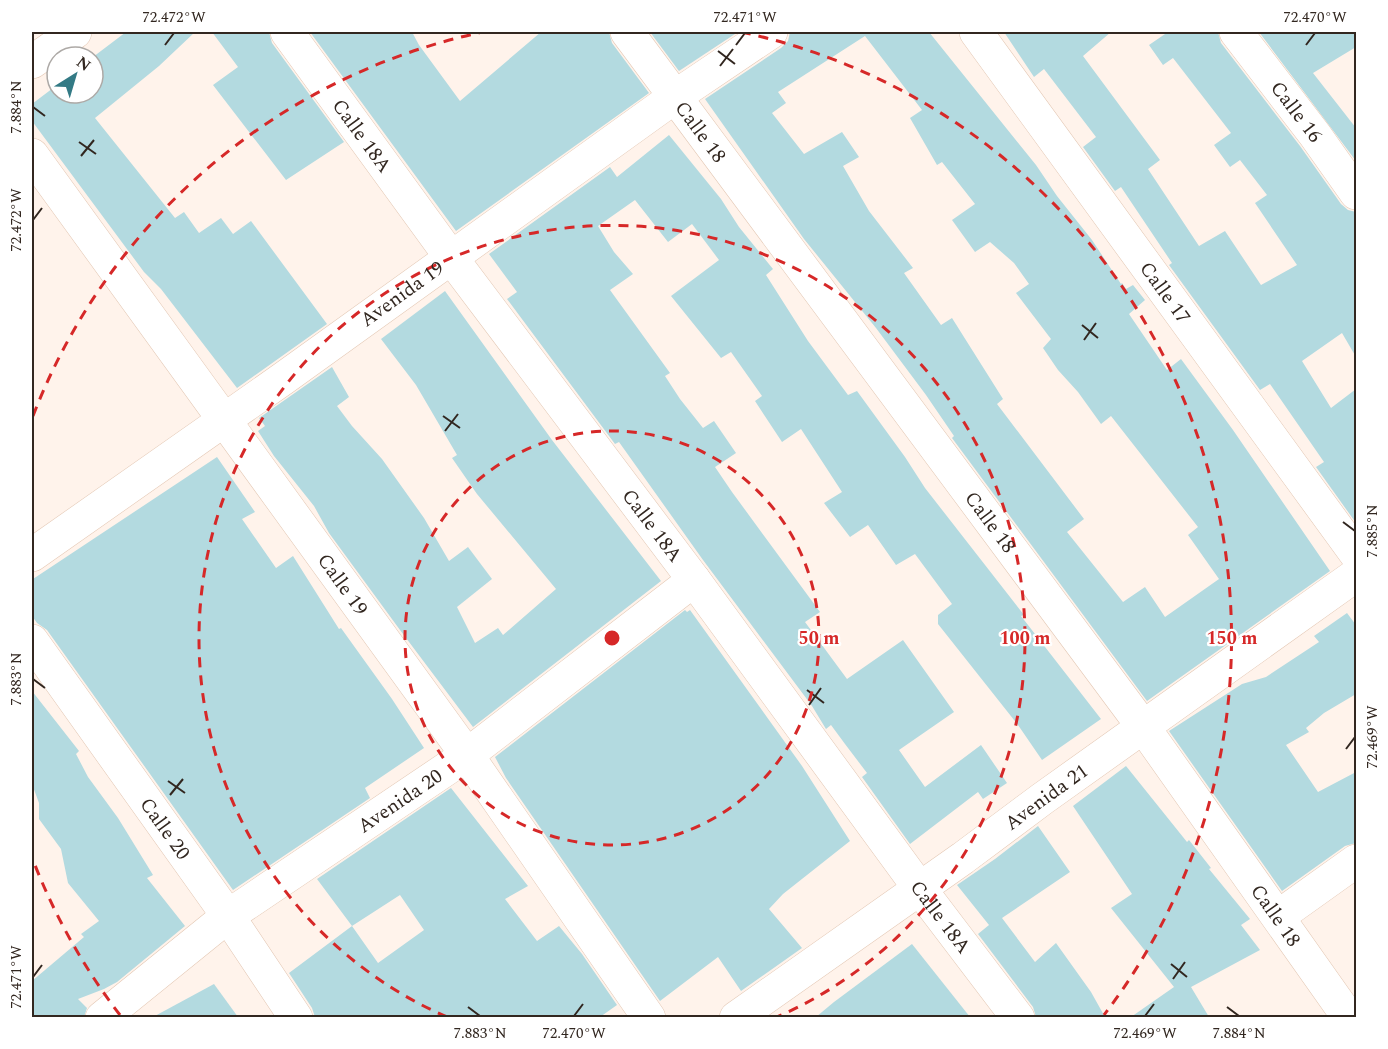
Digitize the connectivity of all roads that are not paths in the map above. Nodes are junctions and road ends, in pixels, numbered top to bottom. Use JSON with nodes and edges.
{"nodes":[{"id":1,"x":75,"y":32,"type":"edge"},
{"id":2,"x":287,"y":32,"type":"edge"},
{"id":3,"x":627,"y":32,"type":"edge"},
{"id":4,"x":771,"y":32,"type":"edge"},
{"id":5,"x":976,"y":32,"type":"edge"},
{"id":6,"x":1236,"y":32,"type":"edge"},
{"id":7,"x":32,"y":62,"type":"edge"},
{"id":8,"x":676,"y":96,"type":"junction"},
{"id":9,"x":32,"y":155,"type":"edge"},
{"id":10,"x":1356,"y":193,"type":"edge"},
{"id":11,"x":450,"y":256,"type":"junction"},
{"id":12,"x":224,"y":420,"type":"junction"},
{"id":13,"x":1356,"y":554,"type":"edge"},
{"id":14,"x":32,"y":555,"type":"edge"},
{"id":15,"x":1356,"y":575,"type":"edge"},
{"id":16,"x":694,"y":580,"type":"junction"},
{"id":17,"x":32,"y":641,"type":"edge"},
{"id":18,"x":1144,"y":728,"type":"junction"},
{"id":19,"x":467,"y":755,"type":"junction"},
{"id":20,"x":1356,"y":861,"type":"edge"},
{"id":21,"x":920,"y":889,"type":"junction"},
{"id":22,"x":228,"y":916,"type":"junction"},
{"id":23,"x":1279,"y":916,"type":"junction"},
{"id":24,"x":1338,"y":1014,"type":"edge"},
{"id":25,"x":102,"y":1017,"type":"edge"},
{"id":26,"x":296,"y":1017,"type":"edge"},
{"id":27,"x":649,"y":1017,"type":"edge"},
{"id":28,"x":736,"y":1017,"type":"edge"},
{"id":29,"x":1018,"y":1017,"type":"edge"}],
"edges":[{"from":1,"to":7,"type":"street"},
{"from":2,"to":11,"type":"street","name":"Calle 18A"},
{"from":3,"to":8,"type":"street","name":"Calle 18"},
{"from":4,"to":8,"type":"street","name":"Avenida 19"},
{"from":5,"to":13,"type":"street","name":"Calle 17"},
{"from":6,"to":10,"type":"street","name":"Calle 16"},
{"from":8,"to":11,"type":"street","name":"Avenida 19"},
{"from":8,"to":18,"type":"street","name":"Calle 18"},
{"from":9,"to":12,"type":"street","name":"Calle 19"},
{"from":11,"to":12,"type":"street","name":"Avenida 19"},
{"from":11,"to":16,"type":"street","name":"Calle 18A"},
{"from":12,"to":14,"type":"street","name":"Avenida 19"},
{"from":12,"to":19,"type":"street","name":"Calle 19"},
{"from":15,"to":18,"type":"street","name":"Avenida 21"},
{"from":16,"to":19,"type":"street","name":"Avenida 20"},
{"from":16,"to":21,"type":"street","name":"Calle 18A"},
{"from":17,"to":22,"type":"street","name":"Calle 20"},
{"from":18,"to":21,"type":"street","name":"Avenida 21"},
{"from":18,"to":23,"type":"street","name":"Calle 18"},
{"from":19,"to":22,"type":"street","name":"Avenida 20"},
{"from":19,"to":27,"type":"street","name":"Calle 19"},
{"from":20,"to":23,"type":"street"},
{"from":21,"to":28,"type":"street","name":"Avenida 21"},
{"from":21,"to":29,"type":"street","name":"Calle 18A"},
{"from":22,"to":25,"type":"street","name":"Avenida 20"},
{"from":22,"to":26,"type":"street","name":"Calle 20"},
{"from":23,"to":24,"type":"street","name":"Calle 18"}]}
